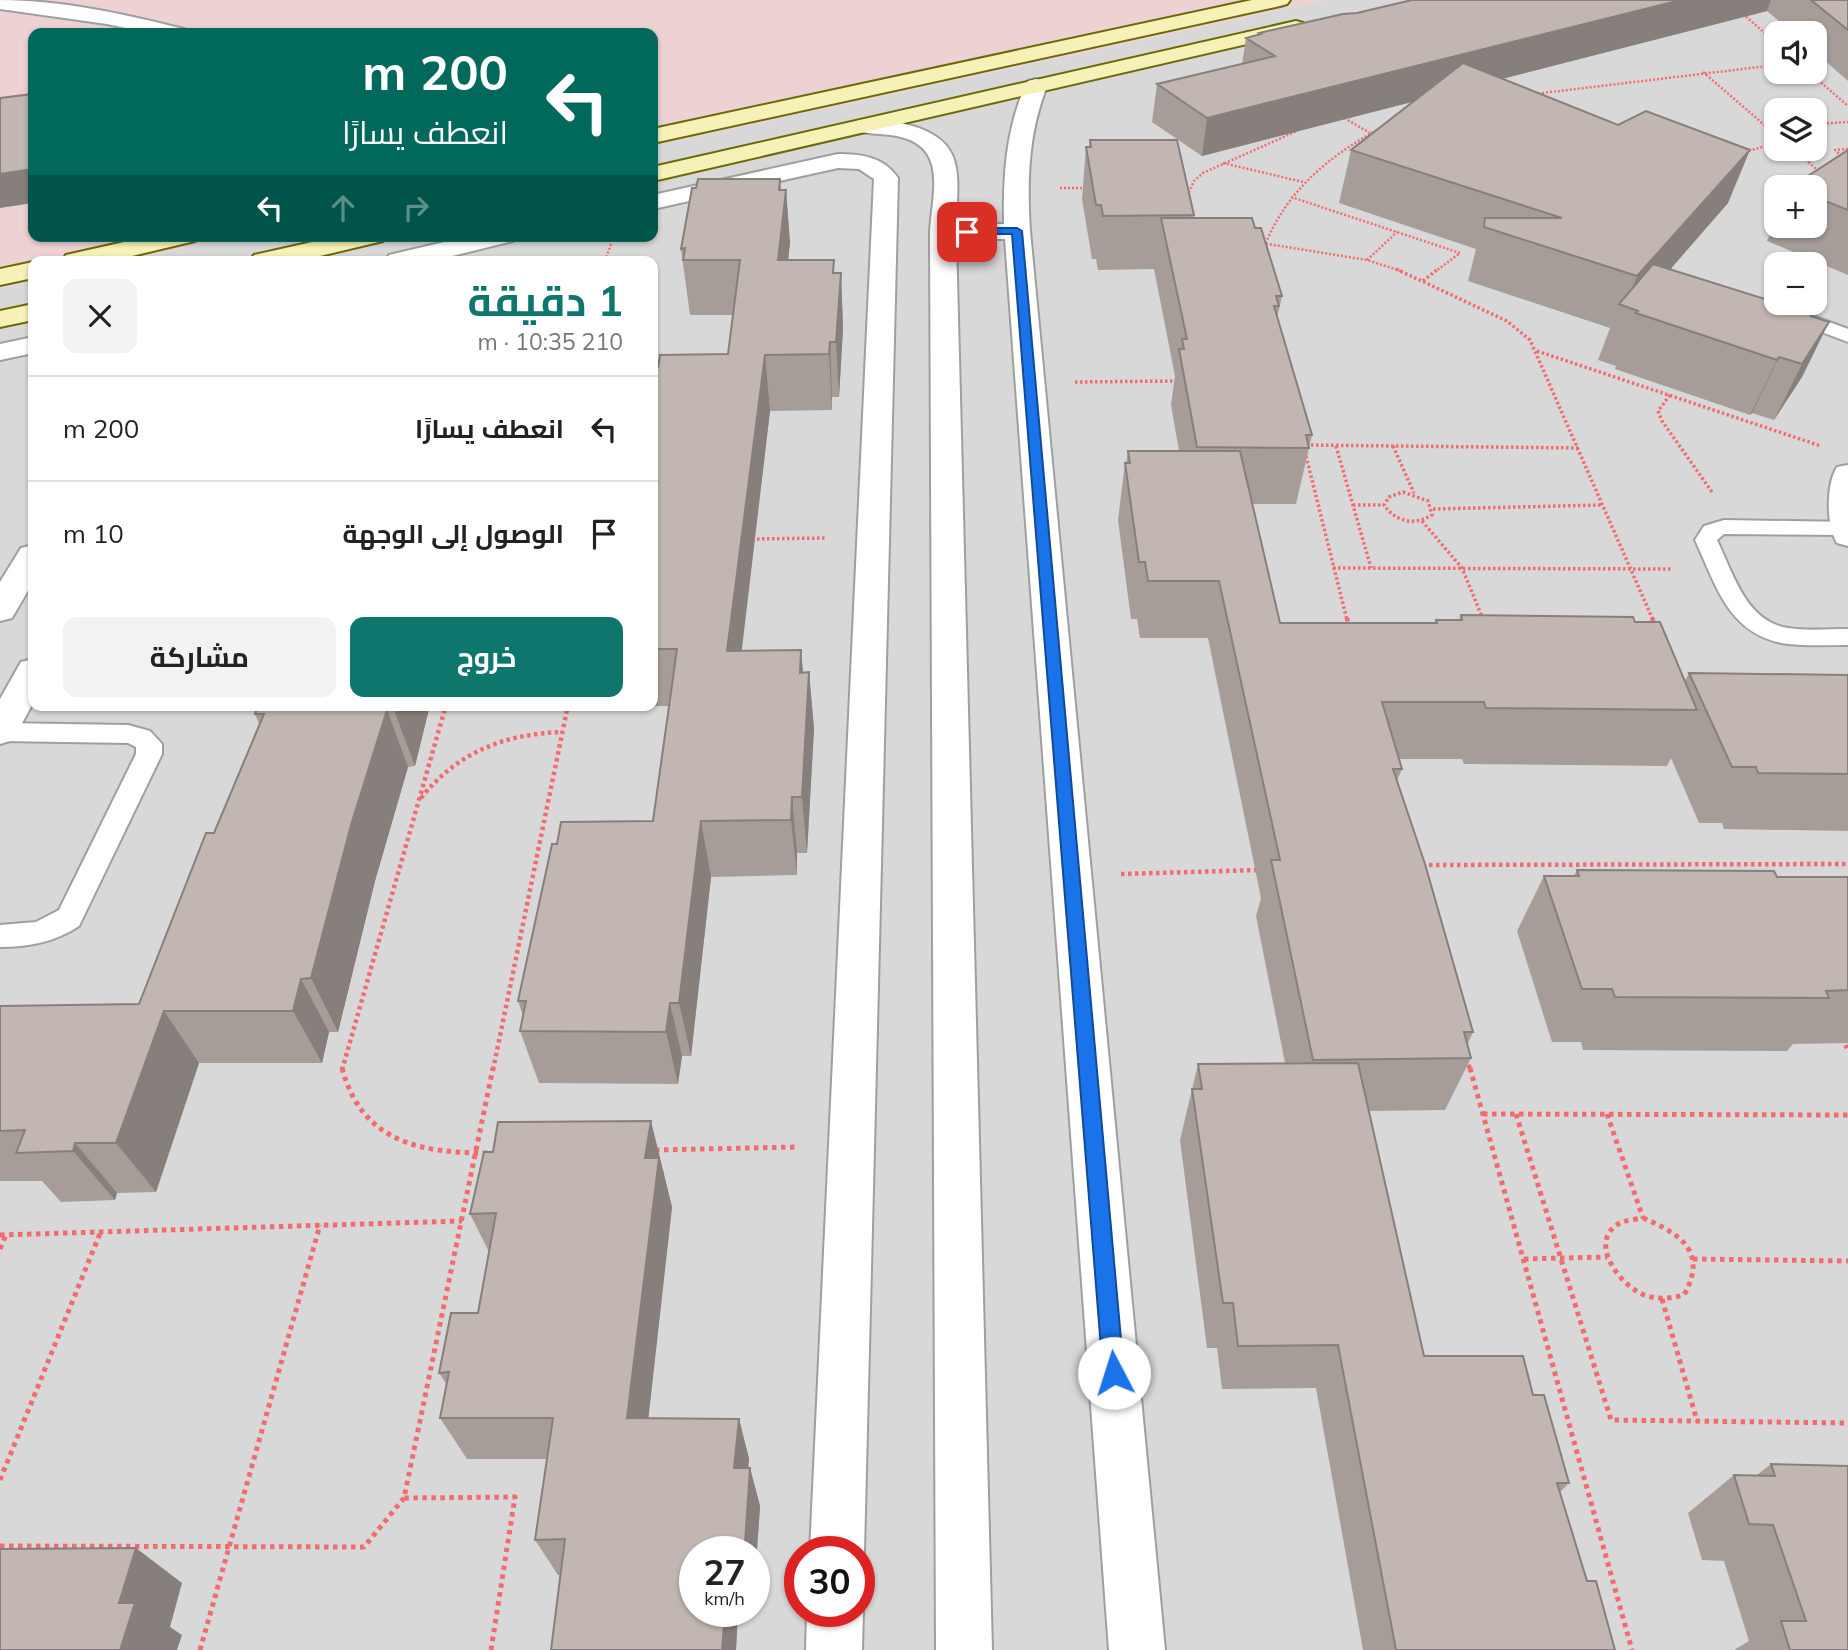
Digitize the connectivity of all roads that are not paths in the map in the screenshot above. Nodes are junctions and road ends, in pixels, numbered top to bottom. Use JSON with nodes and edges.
{"nodes":[{"id":1,"x":1280,"y":0,"type":"edge"},
{"id":2,"x":0,"y":3,"type":"edge"},
{"id":3,"x":39,"y":4,"type":"edge"},
{"id":4,"x":1322,"y":22,"type":"edge"},
{"id":5,"x":159,"y":28,"type":"edge"},
{"id":6,"x":1036,"y":86,"type":"junction"},
{"id":7,"x":865,"y":126,"type":"junction"},
{"id":8,"x":658,"y":135,"type":"edge"},
{"id":9,"x":658,"y":173,"type":"edge"},
{"id":10,"x":658,"y":201,"type":"edge"},
{"id":11,"x":1017,"y":231,"type":"junction"},
{"id":12,"x":943,"y":232,"type":"junction"},
{"id":13,"x":160,"y":242,"type":"edge"},
{"id":14,"x":347,"y":242,"type":"edge"},
{"id":15,"x":479,"y":242,"type":"edge"},
{"id":16,"x":98,"y":256,"type":"edge"},
{"id":17,"x":285,"y":256,"type":"edge"},
{"id":18,"x":419,"y":256,"type":"edge"},
{"id":19,"x":28,"y":271,"type":"edge"},
{"id":20,"x":0,"y":277,"type":"edge"},
{"id":21,"x":28,"y":313,"type":"edge"},
{"id":22,"x":1794,"y":315,"type":"edge"},
{"id":23,"x":0,"y":319,"type":"edge"},
{"id":24,"x":1848,"y":336,"type":"edge"},
{"id":25,"x":28,"y":346,"type":"edge"},
{"id":26,"x":0,"y":352,"type":"edge"},
{"id":27,"x":1848,"y":474,"type":"edge"},
{"id":28,"x":1847,"y":532,"type":"edge"},
{"id":29,"x":28,"y":563,"type":"edge"},
{"id":30,"x":0,"y":610,"type":"edge"},
{"id":31,"x":1848,"y":637,"type":"edge"},
{"id":32,"x":28,"y":680,"type":"edge"},
{"id":33,"x":0,"y":732,"type":"edge"},
{"id":34,"x":0,"y":936,"type":"edge"},
{"id":35,"x":838,"y":1536,"type":"edge"},
{"id":36,"x":835,"y":1627,"type":"edge"},
{"id":37,"x":834,"y":1650,"type":"edge"},
{"id":38,"x":964,"y":1650,"type":"edge"},
{"id":39,"x":1137,"y":1650,"type":"edge"}],
"edges":[{"from":1,"to":8,"type":"street"},
{"from":2,"to":3,"type":"street"},
{"from":3,"to":5,"type":"street"},
{"from":4,"to":6,"type":"street"},
{"from":6,"to":7,"type":"street"},
{"from":6,"to":11,"type":"street"},
{"from":7,"to":9,"type":"street"},
{"from":7,"to":12,"type":"street"},
{"from":10,"to":35,"type":"street"},
{"from":11,"to":12,"type":"street"},
{"from":11,"to":39,"type":"street"},
{"from":12,"to":38,"type":"street"},
{"from":13,"to":16,"type":"street"},
{"from":14,"to":17,"type":"street"},
{"from":15,"to":18,"type":"street"},
{"from":19,"to":20,"type":"street"},
{"from":21,"to":23,"type":"street"},
{"from":22,"to":24,"type":"lane"},
{"from":25,"to":26,"type":"street"},
{"from":27,"to":28,"type":"street"},
{"from":28,"to":31,"type":"lane"},
{"from":29,"to":30,"type":"street"},
{"from":32,"to":33,"type":"street"},
{"from":33,"to":34,"type":"lane"},
{"from":36,"to":37,"type":"street"}]}
